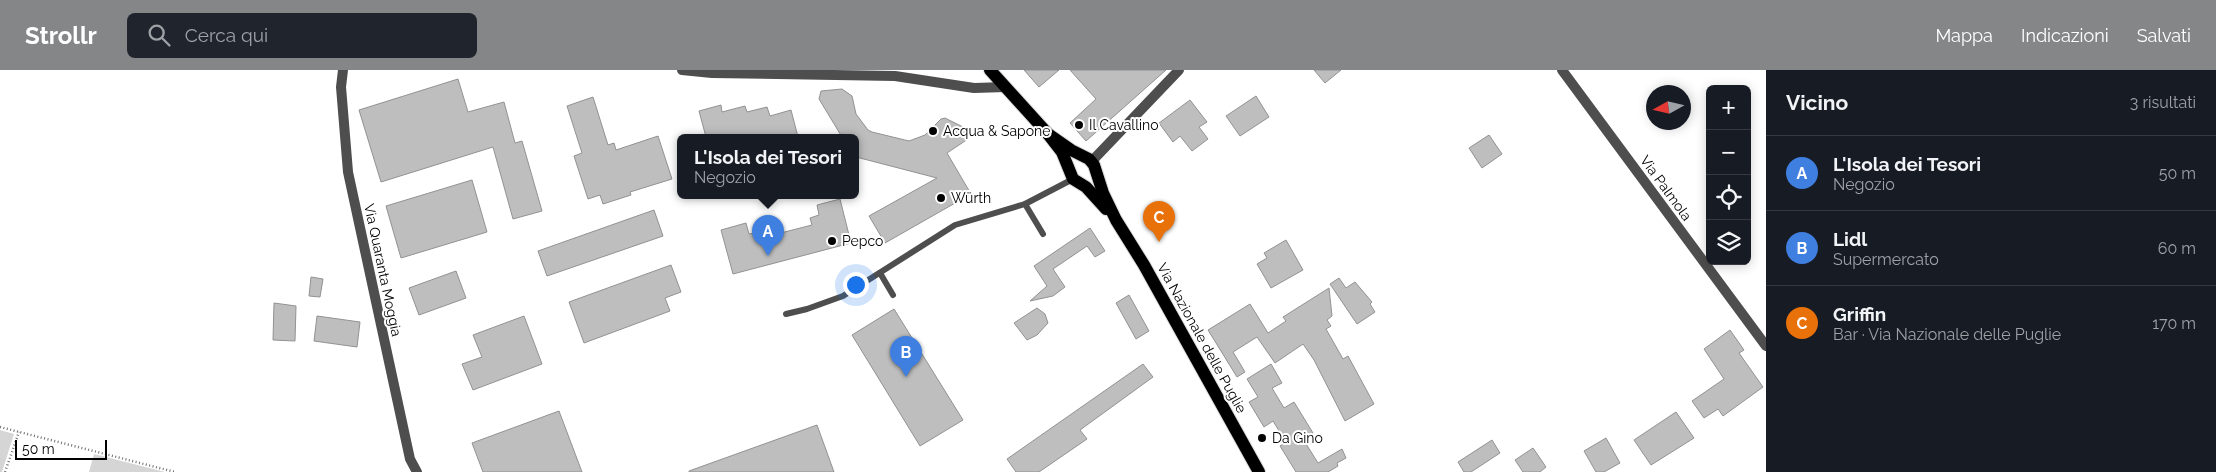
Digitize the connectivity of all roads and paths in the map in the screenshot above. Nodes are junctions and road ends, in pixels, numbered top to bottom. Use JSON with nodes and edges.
{"nodes":[{"id":1,"x":343,"y":70,"type":"edge"},
{"id":2,"x":682,"y":70,"type":"edge"},
{"id":3,"x":990,"y":70,"type":"edge"},
{"id":4,"x":1179,"y":70,"type":"edge"},
{"id":5,"x":1562,"y":70,"type":"edge"},
{"id":6,"x":1006,"y":87,"type":"junction"},
{"id":7,"x":1048,"y":134,"type":"junction"},
{"id":8,"x":1091,"y":162,"type":"junction"},
{"id":9,"x":1074,"y":178,"type":"junction"},
{"id":10,"x":1024,"y":204,"type":"junction"},
{"id":11,"x":1116,"y":220,"type":"junction"},
{"id":12,"x":1044,"y":234,"type":"dead end"},
{"id":13,"x":880,"y":273,"type":"junction"},
{"id":14,"x":893,"y":295,"type":"dead end"},
{"id":15,"x":786,"y":314,"type":"dead end"},
{"id":16,"x":1766,"y":346,"type":"edge"},
{"id":17,"x":0,"y":427,"type":"edge"},
{"id":18,"x":19,"y":432,"type":"junction"},
{"id":19,"x":5,"y":472,"type":"edge"},
{"id":20,"x":175,"y":472,"type":"edge"},
{"id":21,"x":417,"y":472,"type":"edge"},
{"id":22,"x":1260,"y":472,"type":"edge"}],
"edges":[{"from":1,"to":21,"type":"street","name":"Via Quaranta Moggia"},
{"from":2,"to":6,"type":"street"},
{"from":3,"to":6,"type":"main road","name":"Via Nazionale delle Puglie"},
{"from":4,"to":8,"type":"street"},
{"from":5,"to":16,"type":"street","name":"Via Palmola"},
{"from":6,"to":7,"type":"main road","name":"Via Nazionale delle Puglie"},
{"from":7,"to":8,"type":"main road","name":"Via Nazionale delle Puglie"},
{"from":7,"to":9,"type":"main road","name":"Via Nazionale delle Puglie"},
{"from":8,"to":9,"type":"main road"},
{"from":8,"to":9,"type":"main road"},
{"from":8,"to":11,"type":"main road","name":"Via Nazionale delle Puglie"},
{"from":9,"to":10,"type":"lane"},
{"from":9,"to":11,"type":"main road","name":"Via Nazionale delle Puglie"},
{"from":10,"to":12,"type":"lane"},
{"from":10,"to":13,"type":"lane"},
{"from":11,"to":22,"type":"main road","name":"Via Nazionale delle Puglie"},
{"from":13,"to":14,"type":"lane"},
{"from":13,"to":15,"type":"lane"},
{"from":17,"to":18,"type":"path"},
{"from":18,"to":19,"type":"path"},
{"from":18,"to":20,"type":"path"}]}
